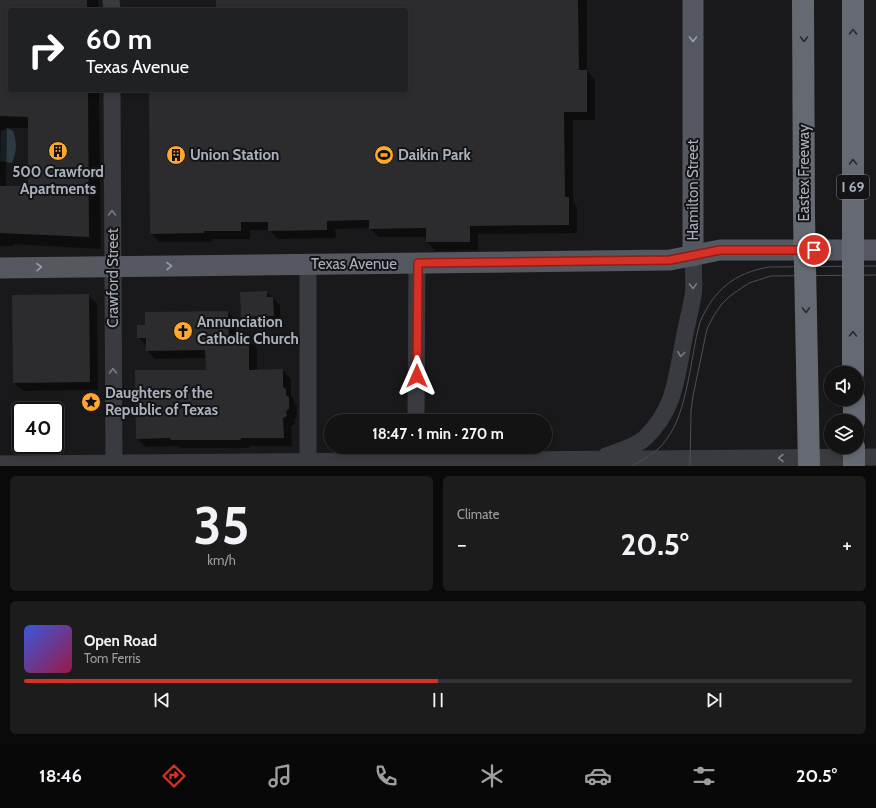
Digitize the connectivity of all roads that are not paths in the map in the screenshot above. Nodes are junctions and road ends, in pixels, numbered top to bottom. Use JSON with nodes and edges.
{"nodes":[{"id":1,"x":693,"y":0,"type":"edge"},
{"id":2,"x":803,"y":0,"type":"edge"},
{"id":3,"x":853,"y":0,"type":"edge"},
{"id":4,"x":112,"y":92,"type":"edge"},
{"id":5,"x":876,"y":250,"type":"edge"},
{"id":6,"x":693,"y":256,"type":"junction"},
{"id":7,"x":418,"y":263,"type":"junction"},
{"id":8,"x":308,"y":264,"type":"junction"},
{"id":9,"x":112,"y":266,"type":"junction"},
{"id":10,"x":0,"y":268,"type":"edge"},
{"id":11,"x":854,"y":366,"type":"edge"},
{"id":12,"x":416,"y":414,"type":"edge"},
{"id":13,"x":854,"y":454,"type":"edge"},
{"id":14,"x":876,"y":457,"type":"edge"},
{"id":15,"x":416,"y":458,"type":"edge"},
{"id":16,"x":598,"y":459,"type":"junction"},
{"id":17,"x":308,"y":461,"type":"junction"},
{"id":18,"x":0,"y":464,"type":"edge"},
{"id":19,"x":114,"y":464,"type":"edge"},
{"id":20,"x":809,"y":466,"type":"edge"},
{"id":21,"x":854,"y":466,"type":"edge"}],
"edges":[{"from":1,"to":6,"type":"main road","name":"Hamilton Street","one_way":true},
{"from":2,"to":20,"type":"highway","name":"Eastex Freeway","one_way":true,"bridge":true},
{"from":11,"to":3,"type":"highway","number":"I 69","one_way":true,"bridge":true},
{"from":9,"to":4,"type":"street","name":"Crawford Street","one_way":true},
{"from":5,"to":6,"type":"main road","name":"Texas Avenue"},
{"from":6,"to":7,"type":"main road","name":"Texas Avenue"},
{"from":6,"to":16,"type":"street","name":"Hamilton Street","one_way":true},
{"from":7,"to":8,"type":"main road","name":"Texas Avenue"},
{"from":7,"to":12,"type":"street"},
{"from":9,"to":8,"type":"main road","name":"Texas Avenue","one_way":true},
{"from":8,"to":17,"type":"street"},
{"from":10,"to":9,"type":"main road","name":"Texas Avenue","one_way":true},
{"from":19,"to":9,"type":"street","name":"Crawford Street","one_way":true},
{"from":13,"to":21,"type":"highway","bridge":true},
{"from":14,"to":16,"type":"street","one_way":true},
{"from":15,"to":16,"type":"street"},
{"from":15,"to":17,"type":"street"},
{"from":17,"to":19,"type":"street"},
{"from":18,"to":19,"type":"street"}]}
